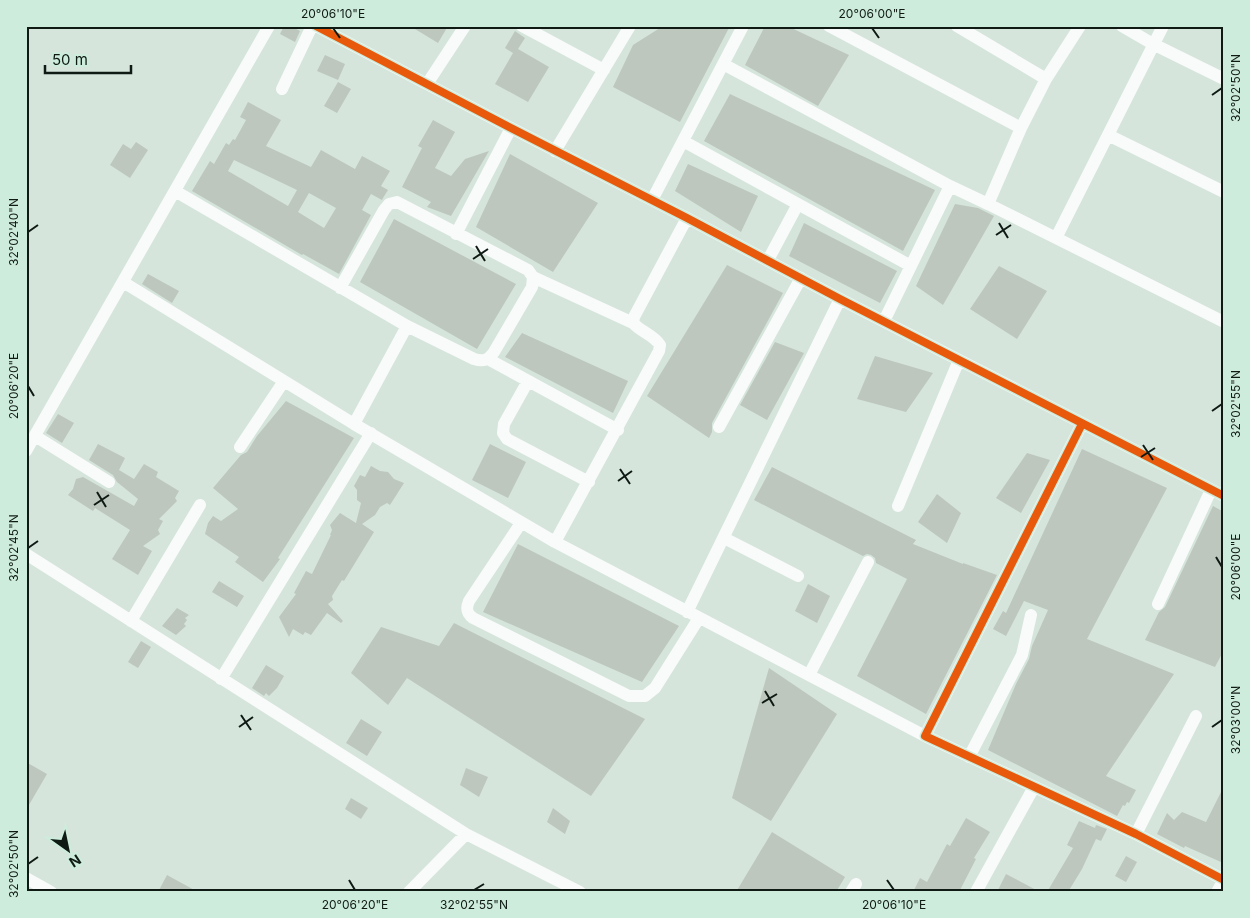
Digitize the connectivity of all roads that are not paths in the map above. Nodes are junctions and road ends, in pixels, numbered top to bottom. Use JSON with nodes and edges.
{"nodes":[{"id":1,"x":268,"y":26,"type":"edge"},
{"id":2,"x":312,"y":26,"type":"edge"},
{"id":3,"x":316,"y":26,"type":"edge"},
{"id":4,"x":465,"y":26,"type":"edge"},
{"id":5,"x":522,"y":26,"type":"edge"},
{"id":6,"x":630,"y":26,"type":"edge"},
{"id":7,"x":743,"y":26,"type":"edge"},
{"id":8,"x":829,"y":26,"type":"edge"},
{"id":9,"x":957,"y":26,"type":"edge"},
{"id":10,"x":1080,"y":26,"type":"edge"},
{"id":11,"x":1122,"y":26,"type":"edge"},
{"id":12,"x":1163,"y":26,"type":"edge"},
{"id":13,"x":339,"y":31,"type":"edge"},
{"id":14,"x":1154,"y":44,"type":"junction"},
{"id":15,"x":723,"y":64,"type":"junction"},
{"id":16,"x":604,"y":70,"type":"junction"},
{"id":17,"x":1046,"y":79,"type":"junction"},
{"id":18,"x":1224,"y":79,"type":"edge"},
{"id":19,"x":427,"y":84,"type":"junction"},
{"id":20,"x":282,"y":89,"type":"dead end"},
{"id":21,"x":511,"y":128,"type":"junction"},
{"id":22,"x":1021,"y":128,"type":"junction"},
{"id":23,"x":1108,"y":135,"type":"junction"},
{"id":24,"x":683,"y":141,"type":"junction"},
{"id":25,"x":555,"y":151,"type":"junction"},
{"id":26,"x":950,"y":186,"type":"junction"},
{"id":27,"x":175,"y":191,"type":"junction"},
{"id":28,"x":1224,"y":192,"type":"edge"},
{"id":29,"x":652,"y":200,"type":"junction"},
{"id":30,"x":798,"y":204,"type":"junction"},
{"id":31,"x":988,"y":204,"type":"junction"},
{"id":32,"x":687,"y":218,"type":"junction"},
{"id":33,"x":456,"y":234,"type":"junction"},
{"id":34,"x":1056,"y":238,"type":"junction"},
{"id":35,"x":768,"y":260,"type":"junction"},
{"id":36,"x":911,"y":266,"type":"junction"},
{"id":37,"x":533,"y":277,"type":"junction"},
{"id":38,"x":801,"y":278,"type":"junction"},
{"id":39,"x":123,"y":282,"type":"junction"},
{"id":40,"x":340,"y":288,"type":"junction"},
{"id":41,"x":840,"y":299,"type":"junction"},
{"id":42,"x":884,"y":321,"type":"junction"},
{"id":43,"x":1224,"y":322,"type":"edge"},
{"id":44,"x":634,"y":323,"type":"junction"},
{"id":45,"x":407,"y":326,"type":"junction"},
{"id":46,"x":488,"y":359,"type":"junction"},
{"id":47,"x":959,"y":360,"type":"junction"},
{"id":48,"x":284,"y":381,"type":"junction"},
{"id":49,"x":528,"y":381,"type":"junction"},
{"id":50,"x":354,"y":424,"type":"junction"},
{"id":51,"x":1082,"y":424,"type":"junction"},
{"id":52,"x":719,"y":427,"type":"dead end"},
{"id":53,"x":618,"y":430,"type":"junction"},
{"id":54,"x":371,"y":433,"type":"junction"},
{"id":55,"x":35,"y":436,"type":"junction"},
{"id":56,"x":240,"y":447,"type":"dead end"},
{"id":57,"x":26,"y":451,"type":"edge"},
{"id":58,"x":109,"y":482,"type":"dead end"},
{"id":59,"x":589,"y":482,"type":"junction"},
{"id":60,"x":1211,"y":490,"type":"junction"},
{"id":61,"x":1224,"y":496,"type":"edge"},
{"id":62,"x":200,"y":505,"type":"dead end"},
{"id":63,"x":898,"y":506,"type":"dead end"},
{"id":64,"x":521,"y":523,"type":"junction"},
{"id":65,"x":724,"y":538,"type":"junction"},
{"id":66,"x":555,"y":542,"type":"junction"},
{"id":67,"x":26,"y":554,"type":"edge"},
{"id":68,"x":868,"y":562,"type":"dead end"},
{"id":69,"x":798,"y":576,"type":"dead end"},
{"id":70,"x":1158,"y":604,"type":"dead end"},
{"id":71,"x":687,"y":612,"type":"junction"},
{"id":72,"x":1031,"y":615,"type":"dead end"},
{"id":73,"x":699,"y":618,"type":"junction"},
{"id":74,"x":131,"y":621,"type":"junction"},
{"id":75,"x":809,"y":675,"type":"junction"},
{"id":76,"x":221,"y":679,"type":"junction"},
{"id":77,"x":1196,"y":716,"type":"dead end"},
{"id":78,"x":925,"y":736,"type":"junction"},
{"id":79,"x":969,"y":757,"type":"junction"},
{"id":80,"x":1034,"y":787,"type":"junction"},
{"id":81,"x":466,"y":834,"type":"junction"},
{"id":82,"x":1136,"y":834,"type":"junction"},
{"id":83,"x":26,"y":878,"type":"edge"},
{"id":84,"x":1224,"y":880,"type":"edge"},
{"id":85,"x":50,"y":892,"type":"edge"},
{"id":86,"x":409,"y":892,"type":"edge"},
{"id":87,"x":580,"y":892,"type":"edge"},
{"id":88,"x":976,"y":892,"type":"edge"},
{"id":89,"x":1217,"y":892,"type":"edge"}],
"edges":[{"from":1,"to":27,"type":"street"},
{"from":2,"to":20,"type":"street"},
{"from":3,"to":13,"type":"street"},
{"from":4,"to":19,"type":"street"},
{"from":5,"to":16,"type":"street"},
{"from":6,"to":16,"type":"street"},
{"from":7,"to":15,"type":"street"},
{"from":8,"to":22,"type":"street"},
{"from":9,"to":17,"type":"street"},
{"from":10,"to":17,"type":"street"},
{"from":11,"to":14,"type":"street"},
{"from":12,"to":14,"type":"street"},
{"from":13,"to":19,"type":"street"},
{"from":14,"to":18,"type":"street"},
{"from":14,"to":23,"type":"street"},
{"from":15,"to":24,"type":"street"},
{"from":15,"to":26,"type":"street"},
{"from":16,"to":25,"type":"street"},
{"from":17,"to":22,"type":"street"},
{"from":19,"to":21,"type":"street"},
{"from":21,"to":25,"type":"street"},
{"from":21,"to":33,"type":"street"},
{"from":22,"to":31,"type":"street"},
{"from":23,"to":28,"type":"street"},
{"from":23,"to":34,"type":"street"},
{"from":24,"to":29,"type":"street"},
{"from":24,"to":30,"type":"street"},
{"from":25,"to":29,"type":"street"},
{"from":26,"to":31,"type":"street"},
{"from":26,"to":36,"type":"street"},
{"from":27,"to":39,"type":"street"},
{"from":27,"to":40,"type":"street"},
{"from":29,"to":32,"type":"street"},
{"from":30,"to":35,"type":"street"},
{"from":30,"to":36,"type":"street"},
{"from":31,"to":34,"type":"street"},
{"from":32,"to":35,"type":"street"},
{"from":32,"to":44,"type":"street"},
{"from":33,"to":37,"type":"street"},
{"from":33,"to":40,"type":"street"},
{"from":34,"to":43,"type":"street"},
{"from":35,"to":38,"type":"street"},
{"from":36,"to":42,"type":"street"},
{"from":37,"to":44,"type":"street"},
{"from":37,"to":46,"type":"street"},
{"from":38,"to":41,"type":"street"},
{"from":38,"to":52,"type":"street"},
{"from":39,"to":48,"type":"street"},
{"from":39,"to":55,"type":"street"},
{"from":40,"to":45,"type":"street"},
{"from":41,"to":42,"type":"street"},
{"from":41,"to":65,"type":"street"},
{"from":42,"to":47,"type":"street"},
{"from":44,"to":53,"type":"street"},
{"from":45,"to":46,"type":"street"},
{"from":45,"to":50,"type":"street"},
{"from":46,"to":49,"type":"street"},
{"from":47,"to":51,"type":"street"},
{"from":47,"to":63,"type":"street"},
{"from":48,"to":50,"type":"street"},
{"from":48,"to":56,"type":"street"},
{"from":49,"to":53,"type":"street"},
{"from":49,"to":59,"type":"street"},
{"from":50,"to":54,"type":"street"},
{"from":51,"to":60,"type":"street"},
{"from":51,"to":78,"type":"street"},
{"from":53,"to":59,"type":"street"},
{"from":54,"to":64,"type":"street"},
{"from":54,"to":76,"type":"street"},
{"from":55,"to":57,"type":"street"},
{"from":55,"to":58,"type":"street"},
{"from":59,"to":66,"type":"street"},
{"from":60,"to":61,"type":"street"},
{"from":60,"to":70,"type":"street"},
{"from":62,"to":74,"type":"street"},
{"from":64,"to":66,"type":"street"},
{"from":64,"to":73,"type":"street"},
{"from":65,"to":69,"type":"street"},
{"from":65,"to":71,"type":"street"},
{"from":66,"to":71,"type":"street"},
{"from":67,"to":74,"type":"street"},
{"from":68,"to":75,"type":"street"},
{"from":71,"to":73,"type":"street"},
{"from":72,"to":79,"type":"street"},
{"from":73,"to":75,"type":"street"},
{"from":74,"to":76,"type":"street"},
{"from":75,"to":78,"type":"street"},
{"from":76,"to":81,"type":"street"},
{"from":77,"to":82,"type":"street"},
{"from":78,"to":79,"type":"street"},
{"from":79,"to":80,"type":"street"},
{"from":80,"to":82,"type":"street"},
{"from":80,"to":88,"type":"street"},
{"from":81,"to":86,"type":"street"},
{"from":81,"to":87,"type":"street"},
{"from":82,"to":84,"type":"street"},
{"from":83,"to":85,"type":"street"},
{"from":84,"to":89,"type":"street"}]}
